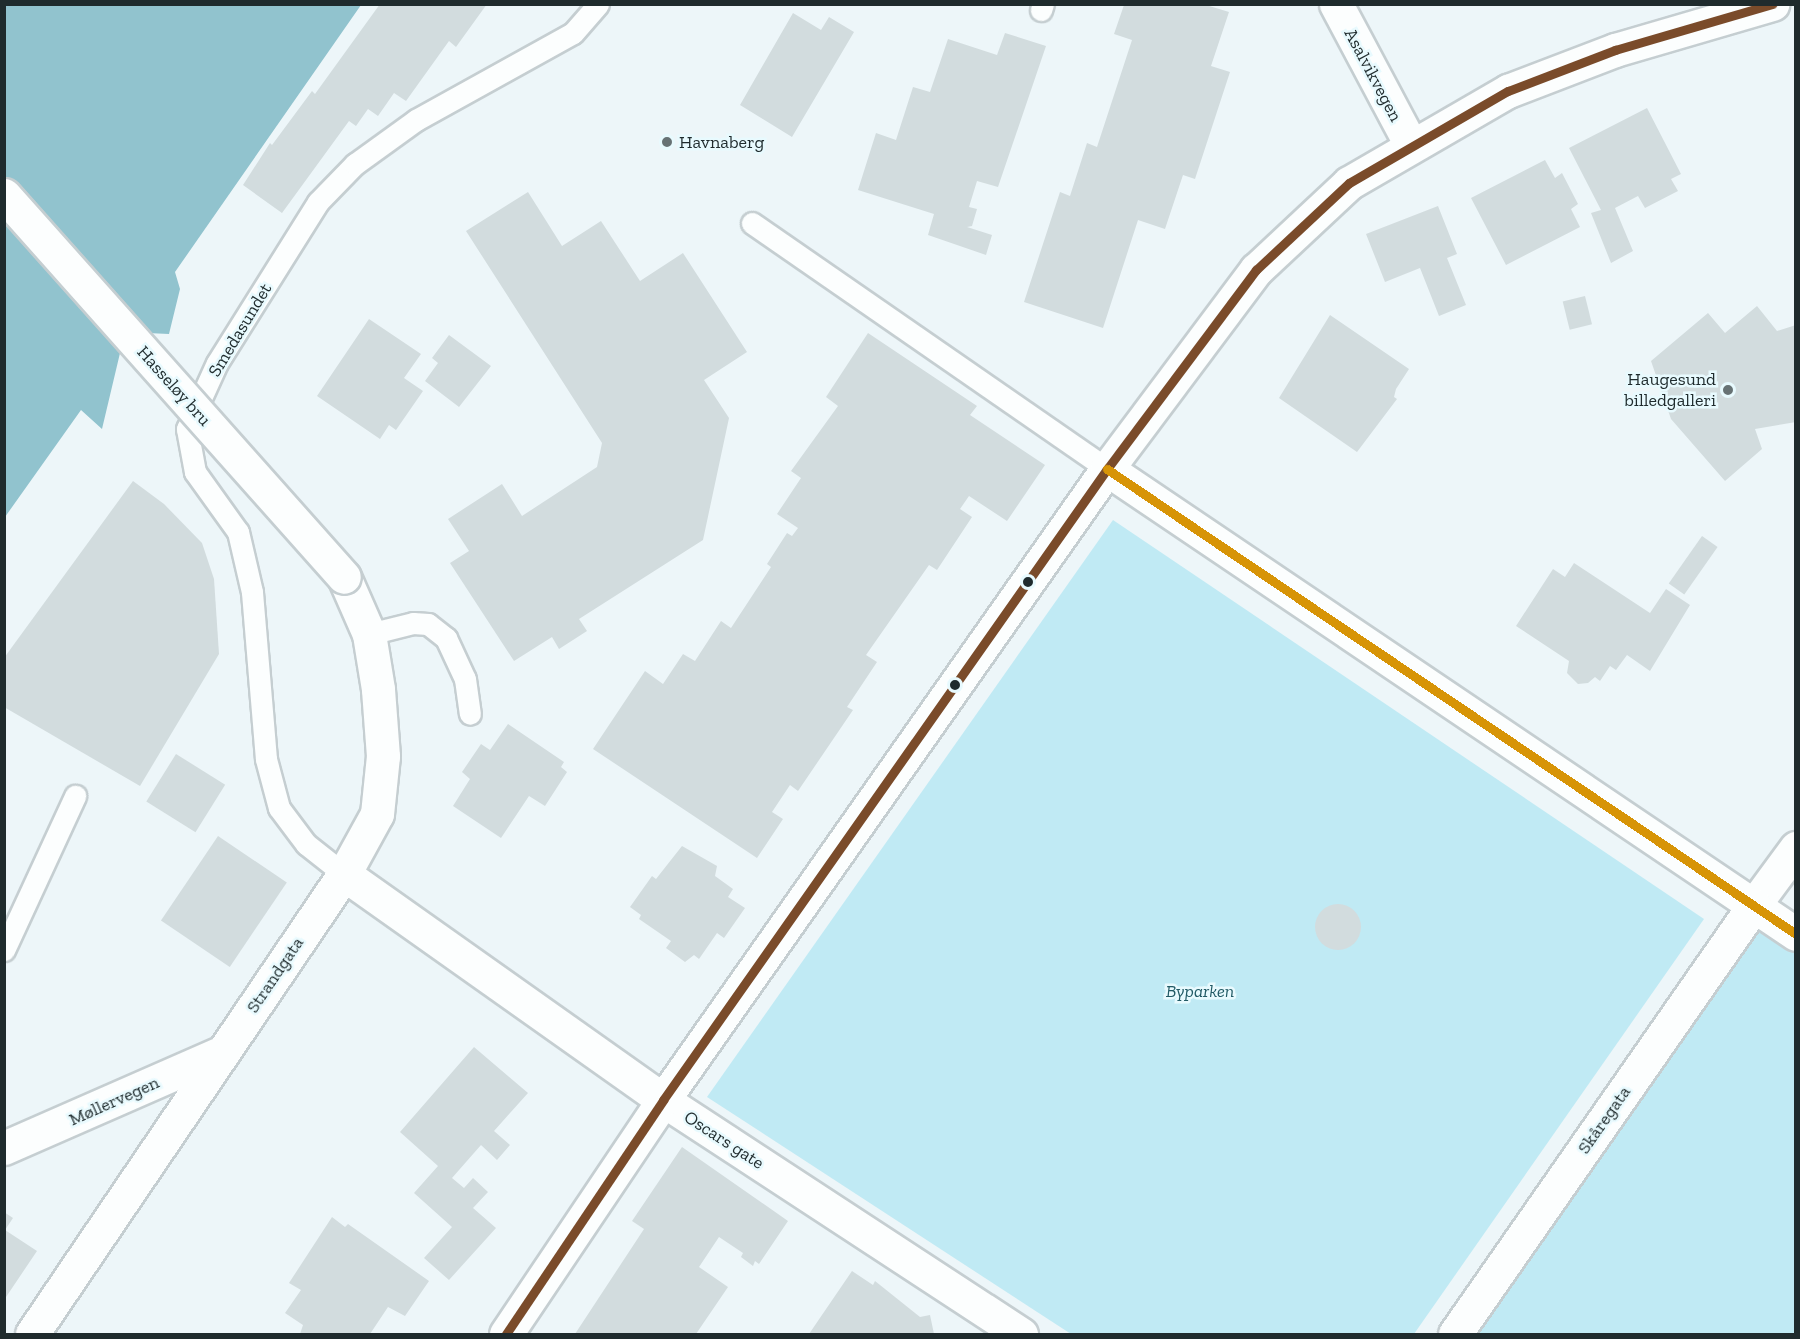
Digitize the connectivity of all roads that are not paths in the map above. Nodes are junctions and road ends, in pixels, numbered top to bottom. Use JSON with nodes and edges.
{"nodes":[{"id":1,"x":598,"y":4,"type":"edge"},
{"id":2,"x":1336,"y":4,"type":"edge"},
{"id":3,"x":1772,"y":4,"type":"edge"},
{"id":4,"x":1411,"y":145,"type":"junction"},
{"id":5,"x":4,"y":195,"type":"edge"},
{"id":6,"x":752,"y":223,"type":"dead end"},
{"id":7,"x":1107,"y":469,"type":"junction"},
{"id":8,"x":344,"y":577,"type":"joint"},
{"id":9,"x":369,"y":634,"type":"junction"},
{"id":10,"x":470,"y":714,"type":"dead end"},
{"id":11,"x":75,"y":796,"type":"dead end"},
{"id":12,"x":1796,"y":848,"type":"edge"},
{"id":13,"x":344,"y":874,"type":"junction"},
{"id":14,"x":1754,"y":906,"type":"junction"},
{"id":15,"x":1796,"y":934,"type":"edge"},
{"id":16,"x":4,"y":950,"type":"edge"},
{"id":17,"x":223,"y":1052,"type":"junction"},
{"id":18,"x":663,"y":1100,"type":"junction"},
{"id":19,"x":4,"y":1148,"type":"edge"},
{"id":20,"x":1003,"y":1330,"type":"edge"},
{"id":21,"x":32,"y":1335,"type":"edge"},
{"id":22,"x":506,"y":1335,"type":"edge"},
{"id":23,"x":1455,"y":1335,"type":"edge"}],
"edges":[{"from":1,"to":13,"type":"lane","name":"Smedasundet"},
{"from":2,"to":4,"type":"street","name":"Asalvikvegen"},
{"from":3,"to":4,"type":"street"},
{"from":4,"to":7,"type":"street"},
{"from":5,"to":8,"type":"street","name":"Hasseløy bru","bridge":true},
{"from":6,"to":7,"type":"lane"},
{"from":7,"to":14,"type":"street"},
{"from":7,"to":18,"type":"street"},
{"from":8,"to":9,"type":"street","name":"Strandgata"},
{"from":9,"to":10,"type":"lane"},
{"from":9,"to":13,"type":"street","name":"Strandgata"},
{"from":11,"to":16,"type":"lane"},
{"from":12,"to":14,"type":"street","name":"Skåregata"},
{"from":13,"to":17,"type":"street","name":"Strandgata"},
{"from":13,"to":18,"type":"street","name":"Oscars gate"},
{"from":14,"to":15,"type":"street"},
{"from":14,"to":23,"type":"street","name":"Skåregata"},
{"from":17,"to":19,"type":"street","name":"Møllervegen"},
{"from":17,"to":21,"type":"street","name":"Strandgata"},
{"from":18,"to":20,"type":"street","name":"Oscars gate"},
{"from":18,"to":22,"type":"street"}]}
